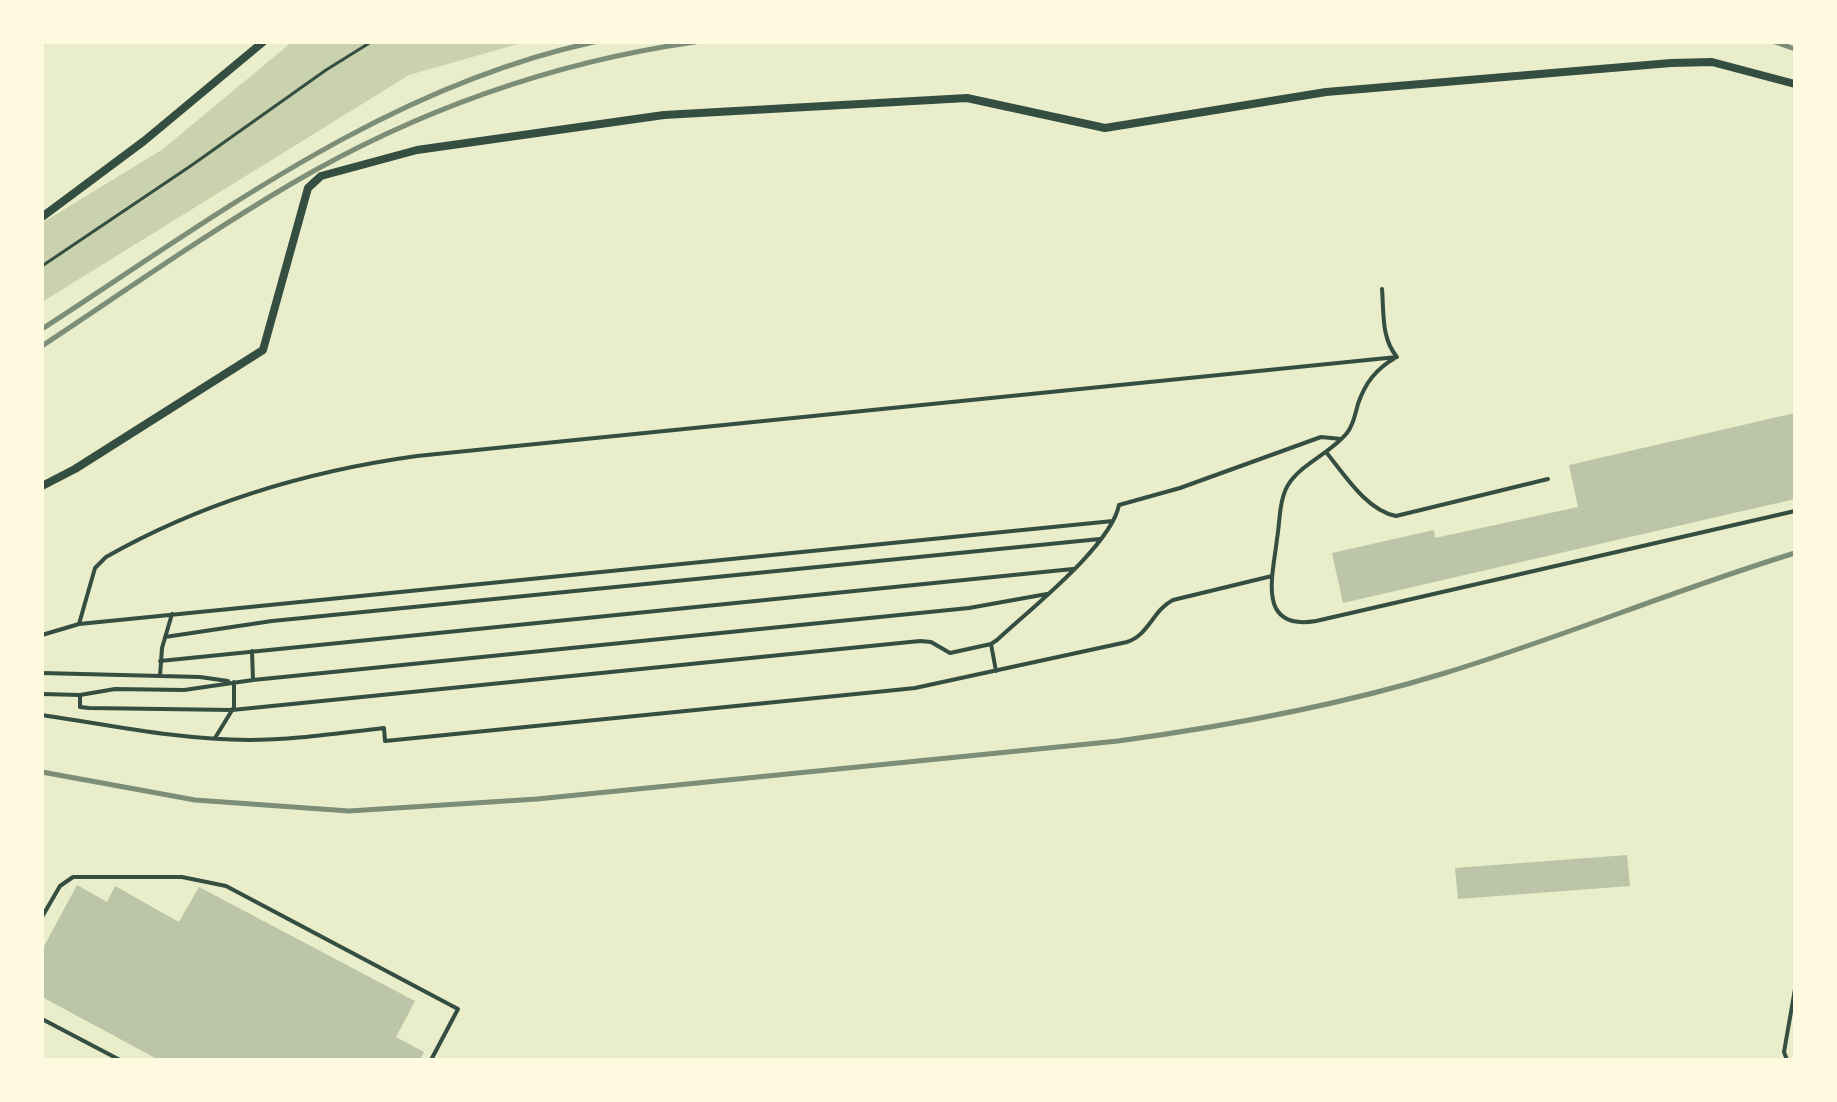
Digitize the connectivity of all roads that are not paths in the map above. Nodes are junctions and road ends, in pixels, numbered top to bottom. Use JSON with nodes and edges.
{"nodes":[{"id":1,"x":263,"y":42,"type":"edge"},
{"id":2,"x":1795,"y":84,"type":"edge"},
{"id":3,"x":42,"y":217,"type":"edge"},
{"id":4,"x":1382,"y":289,"type":"dead end"},
{"id":5,"x":1397,"y":357,"type":"junction"},
{"id":6,"x":1341,"y":439,"type":"junction"},
{"id":7,"x":1326,"y":452,"type":"junction"},
{"id":8,"x":1548,"y":479,"type":"dead end"},
{"id":9,"x":42,"y":486,"type":"edge"},
{"id":10,"x":1795,"y":511,"type":"edge"},
{"id":11,"x":1114,"y":521,"type":"junction"},
{"id":12,"x":1100,"y":539,"type":"junction"},
{"id":13,"x":1074,"y":569,"type":"junction"},
{"id":14,"x":1272,"y":576,"type":"junction"},
{"id":15,"x":1049,"y":594,"type":"junction"},
{"id":16,"x":172,"y":614,"type":"junction"},
{"id":17,"x":79,"y":624,"type":"junction"},
{"id":18,"x":42,"y":635,"type":"edge"},
{"id":19,"x":165,"y":637,"type":"junction"},
{"id":20,"x":991,"y":644,"type":"junction"},
{"id":21,"x":252,"y":651,"type":"junction"},
{"id":22,"x":160,"y":661,"type":"junction"},
{"id":23,"x":996,"y":671,"type":"junction"},
{"id":24,"x":42,"y":673,"type":"edge"},
{"id":25,"x":160,"y":676,"type":"junction"},
{"id":26,"x":253,"y":680,"type":"junction"},
{"id":27,"x":234,"y":682,"type":"junction"},
{"id":28,"x":42,"y":694,"type":"edge"},
{"id":29,"x":80,"y":695,"type":"junction"},
{"id":30,"x":232,"y":710,"type":"junction"},
{"id":31,"x":42,"y":715,"type":"edge"},
{"id":32,"x":215,"y":739,"type":"junction"},
{"id":33,"x":42,"y":917,"type":"edge"},
{"id":34,"x":1795,"y":989,"type":"edge"},
{"id":35,"x":42,"y":1019,"type":"edge"},
{"id":36,"x":120,"y":1060,"type":"edge"},
{"id":37,"x":431,"y":1060,"type":"edge"},
{"id":38,"x":1787,"y":1060,"type":"edge"}],
"edges":[{"from":1,"to":3,"type":"street"},
{"from":2,"to":9,"type":"street"},
{"from":4,"to":5,"type":"lane"},
{"from":5,"to":6,"type":"lane"},
{"from":5,"to":17,"type":"lane"},
{"from":6,"to":7,"type":"lane"},
{"from":6,"to":11,"type":"lane"},
{"from":7,"to":8,"type":"lane"},
{"from":7,"to":14,"type":"lane"},
{"from":10,"to":14,"type":"lane"},
{"from":11,"to":12,"type":"lane"},
{"from":11,"to":16,"type":"lane"},
{"from":12,"to":13,"type":"lane"},
{"from":12,"to":19,"type":"lane"},
{"from":13,"to":15,"type":"lane"},
{"from":13,"to":21,"type":"lane"},
{"from":14,"to":23,"type":"lane"},
{"from":15,"to":20,"type":"lane"},
{"from":15,"to":26,"type":"lane"},
{"from":16,"to":17,"type":"lane"},
{"from":16,"to":19,"type":"lane"},
{"from":17,"to":18,"type":"lane"},
{"from":19,"to":22,"type":"lane"},
{"from":20,"to":23,"type":"lane"},
{"from":20,"to":30,"type":"lane"},
{"from":21,"to":22,"type":"lane"},
{"from":21,"to":26,"type":"lane"},
{"from":22,"to":25,"type":"lane"},
{"from":23,"to":32,"type":"lane"},
{"from":24,"to":25,"type":"lane"},
{"from":25,"to":27,"type":"lane"},
{"from":26,"to":27,"type":"lane"},
{"from":27,"to":29,"type":"lane"},
{"from":27,"to":30,"type":"lane"},
{"from":28,"to":29,"type":"lane"},
{"from":29,"to":30,"type":"lane"},
{"from":30,"to":32,"type":"lane"},
{"from":31,"to":32,"type":"lane"},
{"from":33,"to":37,"type":"lane"},
{"from":34,"to":38,"type":"lane"},
{"from":35,"to":36,"type":"lane"}]}
